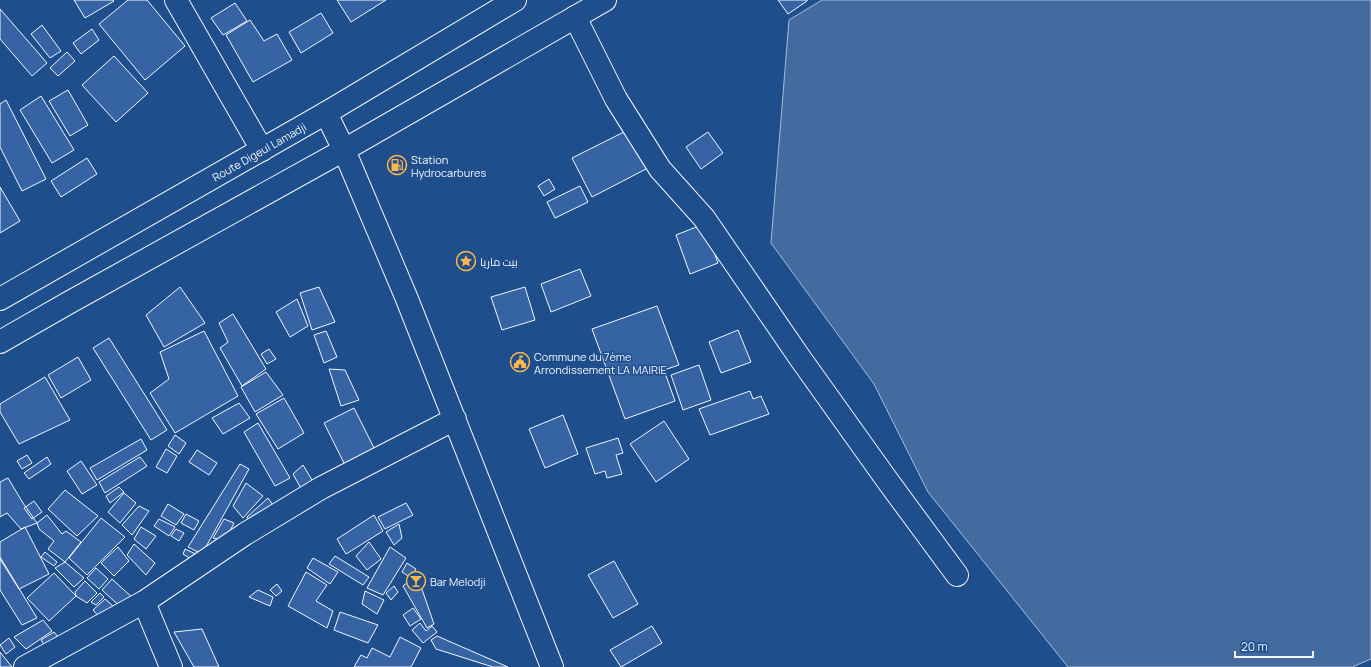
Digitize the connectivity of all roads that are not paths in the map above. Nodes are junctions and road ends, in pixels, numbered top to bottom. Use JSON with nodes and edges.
{"nodes":[{"id":1,"x":176,"y":0,"type":"edge"},
{"id":2,"x":515,"y":0,"type":"edge"},
{"id":3,"x":605,"y":0,"type":"edge"},
{"id":4,"x":575,"y":17,"type":"junction"},
{"id":5,"x":326,"y":113,"type":"junction"},
{"id":6,"x":262,"y":150,"type":"junction"},
{"id":7,"x":344,"y":150,"type":"junction"},
{"id":8,"x":0,"y":299,"type":"edge"},
{"id":9,"x":0,"y":342,"type":"edge"},
{"id":10,"x":455,"y":418,"type":"junction"},
{"id":11,"x":957,"y":575,"type":"dead end"},
{"id":12,"x":144,"y":602,"type":"junction"},
{"id":13,"x":25,"y":667,"type":"edge"},
{"id":14,"x":170,"y":667,"type":"edge"},
{"id":15,"x":552,"y":667,"type":"edge"}],
"edges":[{"from":1,"to":6,"type":"street"},
{"from":2,"to":5,"type":"street","name":"Route Digeul Lamadji"},
{"from":3,"to":4,"type":"street"},
{"from":4,"to":7,"type":"street"},
{"from":4,"to":11,"type":"street"},
{"from":5,"to":6,"type":"street","name":"Route Digeul Lamadji"},
{"from":5,"to":7,"type":"street"},
{"from":6,"to":8,"type":"street","name":"Route Digeul Lamadji"},
{"from":7,"to":9,"type":"street"},
{"from":7,"to":10,"type":"street"},
{"from":10,"to":12,"type":"street"},
{"from":10,"to":15,"type":"street"},
{"from":12,"to":13,"type":"street"},
{"from":12,"to":14,"type":"street"}]}
